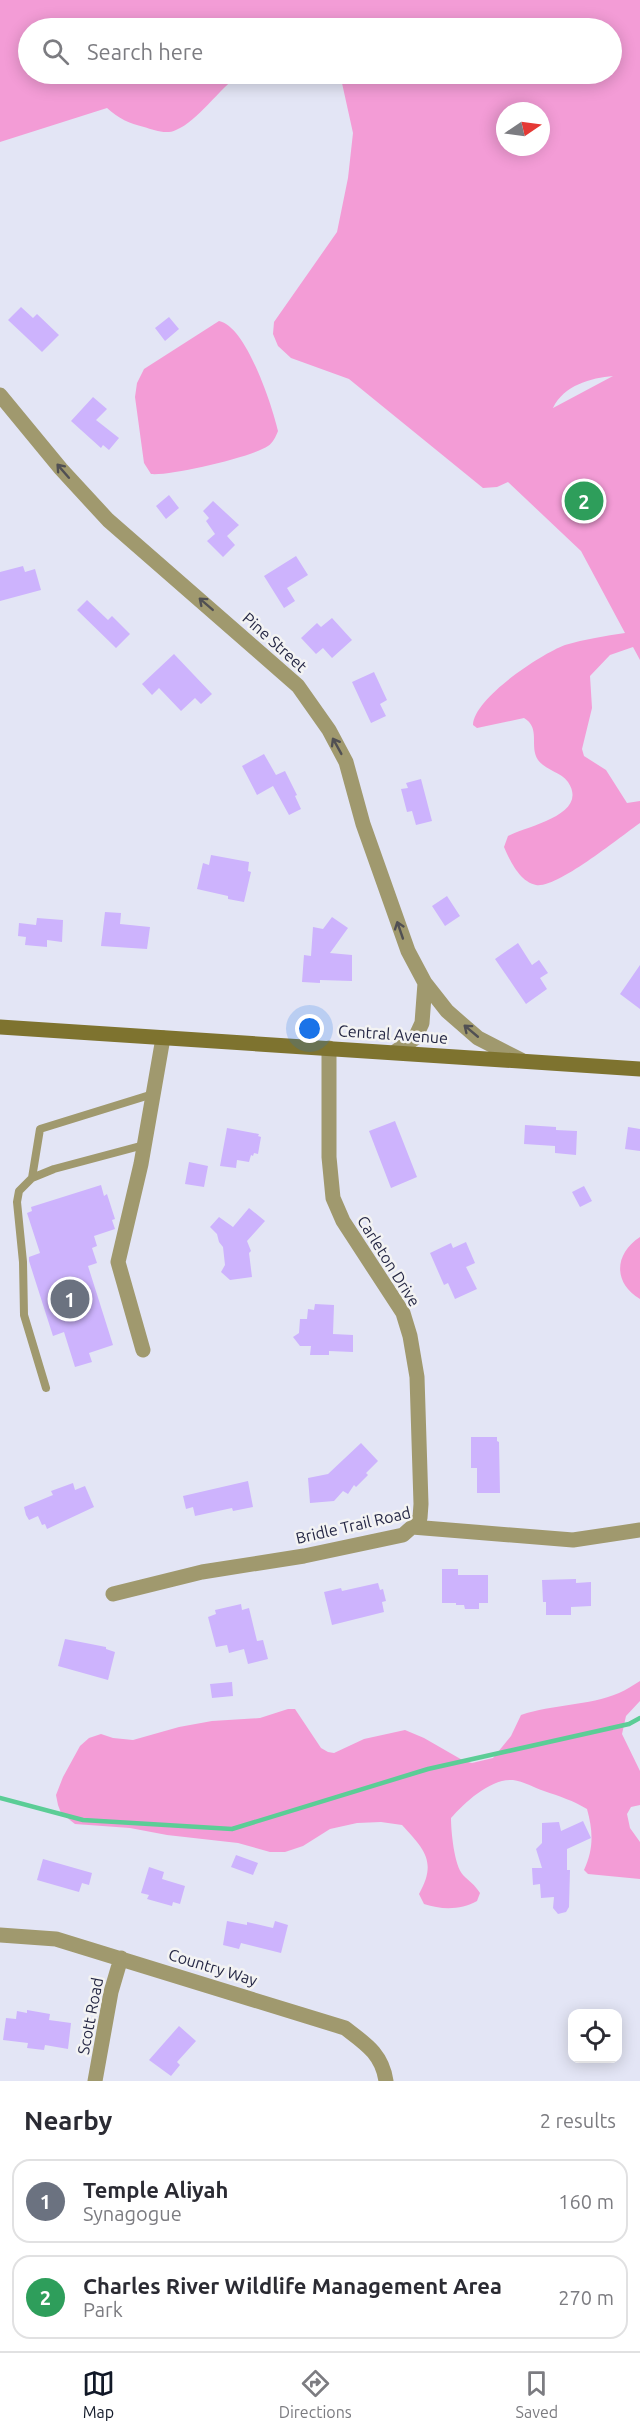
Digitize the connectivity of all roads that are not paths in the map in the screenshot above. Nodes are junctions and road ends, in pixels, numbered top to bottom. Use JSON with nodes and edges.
{"nodes":[{"id":1,"x":0,"y":395,"type":"edge"},
{"id":2,"x":425,"y":983,"type":"junction"},
{"id":3,"x":0,"y":1028,"type":"edge"},
{"id":4,"x":163,"y":1038,"type":"junction"},
{"id":5,"x":329,"y":1048,"type":"junction"},
{"id":6,"x":395,"y":1052,"type":"junction"},
{"id":7,"x":521,"y":1060,"type":"junction"},
{"id":8,"x":640,"y":1069,"type":"edge"},
{"id":9,"x":153,"y":1094,"type":"junction"},
{"id":10,"x":144,"y":1145,"type":"junction"},
{"id":11,"x":32,"y":1178,"type":"junction"},
{"id":12,"x":143,"y":1350,"type":"dead end"},
{"id":13,"x":46,"y":1388,"type":"dead end"},
{"id":14,"x":412,"y":1527,"type":"junction"},
{"id":15,"x":640,"y":1530,"type":"edge"},
{"id":16,"x":113,"y":1594,"type":"dead end"},
{"id":17,"x":0,"y":1935,"type":"edge"},
{"id":18,"x":121,"y":1958,"type":"junction"},
{"id":19,"x":95,"y":2081,"type":"edge"},
{"id":20,"x":386,"y":2081,"type":"edge"}],
"edges":[{"from":2,"to":1,"type":"street","name":"Pine Street","one_way":true},
{"from":2,"to":6,"type":"street"},
{"from":7,"to":2,"type":"street","name":"Pine Street","one_way":true},
{"from":3,"to":4,"type":"main road","name":"Central Avenue"},
{"from":4,"to":5,"type":"main road","name":"Central Avenue"},
{"from":4,"to":9,"type":"street"},
{"from":5,"to":6,"type":"main road","name":"Central Avenue"},
{"from":5,"to":14,"type":"street","name":"Carleton Drive"},
{"from":6,"to":7,"type":"main road","name":"Central Avenue"},
{"from":7,"to":8,"type":"main road","name":"Central Avenue"},
{"from":9,"to":10,"type":"street"},
{"from":9,"to":11,"type":"lane"},
{"from":10,"to":11,"type":"lane"},
{"from":10,"to":12,"type":"street"},
{"from":11,"to":13,"type":"lane"},
{"from":14,"to":15,"type":"street","name":"Bridle Trail Road"},
{"from":14,"to":16,"type":"street","name":"Bridle Trail Road"},
{"from":17,"to":18,"type":"street","name":"Country Way"},
{"from":18,"to":19,"type":"street","name":"Scott Road"},
{"from":18,"to":20,"type":"street","name":"Country Way"}]}
